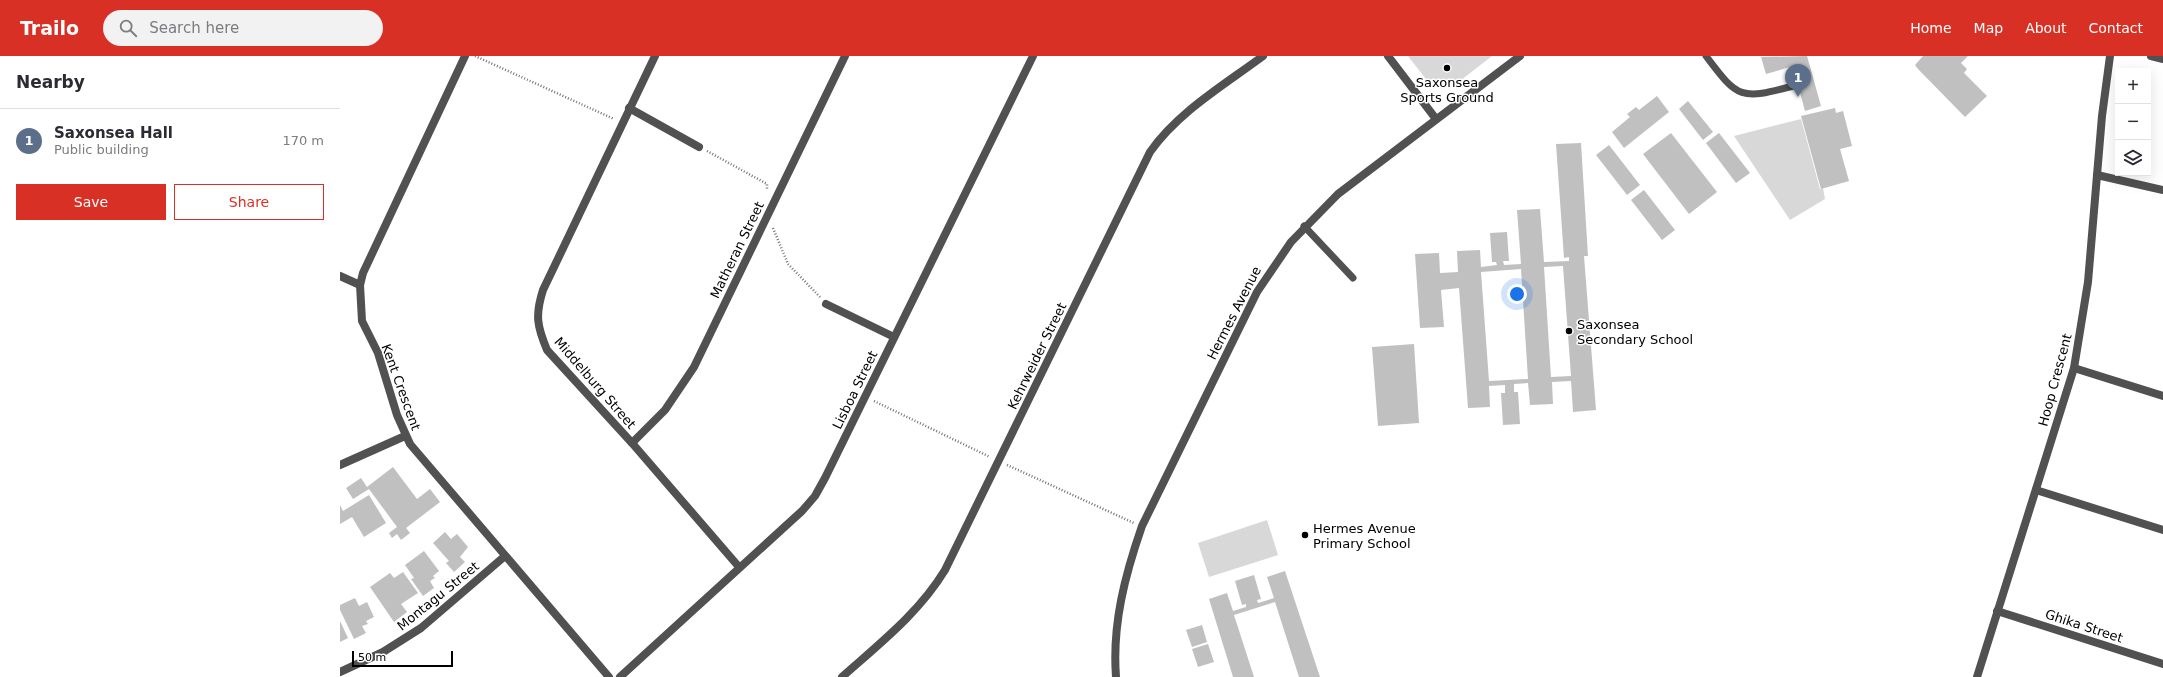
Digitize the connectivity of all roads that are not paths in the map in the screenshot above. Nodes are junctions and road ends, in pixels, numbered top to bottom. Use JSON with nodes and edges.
{"nodes":[{"id":1,"x":465,"y":56,"type":"edge"},
{"id":2,"x":655,"y":56,"type":"edge"},
{"id":3,"x":845,"y":56,"type":"edge"},
{"id":4,"x":1033,"y":56,"type":"edge"},
{"id":5,"x":1263,"y":56,"type":"edge"},
{"id":6,"x":1388,"y":56,"type":"edge"},
{"id":7,"x":1520,"y":56,"type":"edge"},
{"id":8,"x":1706,"y":56,"type":"edge"},
{"id":9,"x":2110,"y":56,"type":"edge"},
{"id":10,"x":2151,"y":56,"type":"edge"},
{"id":11,"x":2163,"y":59,"type":"edge"},
{"id":12,"x":1793,"y":86,"type":"dead end"},
{"id":13,"x":629,"y":108,"type":"junction"},
{"id":14,"x":1436,"y":119,"type":"junction"},
{"id":15,"x":699,"y":147,"type":"dead end"},
{"id":16,"x":2097,"y":175,"type":"junction"},
{"id":17,"x":2163,"y":190,"type":"edge"},
{"id":18,"x":1304,"y":226,"type":"junction"},
{"id":19,"x":340,"y":276,"type":"edge"},
{"id":20,"x":1353,"y":278,"type":"dead end"},
{"id":21,"x":360,"y":285,"type":"junction"},
{"id":22,"x":826,"y":304,"type":"dead end"},
{"id":23,"x":894,"y":337,"type":"junction"},
{"id":24,"x":2074,"y":368,"type":"junction"},
{"id":25,"x":2163,"y":396,"type":"edge"},
{"id":26,"x":405,"y":436,"type":"junction"},
{"id":27,"x":632,"y":443,"type":"junction"},
{"id":28,"x":340,"y":465,"type":"edge"},
{"id":29,"x":2036,"y":490,"type":"junction"},
{"id":30,"x":2163,"y":530,"type":"edge"},
{"id":31,"x":505,"y":556,"type":"junction"},
{"id":32,"x":739,"y":567,"type":"junction"},
{"id":33,"x":1997,"y":612,"type":"junction"},
{"id":34,"x":2163,"y":664,"type":"edge"},
{"id":35,"x":340,"y":672,"type":"edge"},
{"id":36,"x":609,"y":677,"type":"edge"},
{"id":37,"x":620,"y":677,"type":"edge"},
{"id":38,"x":842,"y":677,"type":"edge"},
{"id":39,"x":1116,"y":677,"type":"edge"},
{"id":40,"x":1976,"y":677,"type":"edge"}],
"edges":[{"from":1,"to":21,"type":"street","name":"Kent Crescent"},
{"from":2,"to":13,"type":"street","name":"Middelburg Street"},
{"from":3,"to":27,"type":"street","name":"Matheran Street"},
{"from":4,"to":23,"type":"street","name":"Lisboa Street"},
{"from":5,"to":38,"type":"street","name":"Kehrweider Street"},
{"from":6,"to":14,"type":"street"},
{"from":7,"to":14,"type":"street","name":"Hermes Avenue"},
{"from":8,"to":12,"type":"lane"},
{"from":9,"to":16,"type":"street","name":"Hoop Crescent"},
{"from":10,"to":11,"type":"street"},
{"from":13,"to":15,"type":"street"},
{"from":13,"to":27,"type":"street","name":"Middelburg Street"},
{"from":14,"to":18,"type":"street","name":"Hermes Avenue"},
{"from":16,"to":17,"type":"street"},
{"from":16,"to":24,"type":"street","name":"Hoop Crescent"},
{"from":18,"to":20,"type":"lane"},
{"from":18,"to":39,"type":"street","name":"Hermes Avenue"},
{"from":19,"to":21,"type":"street"},
{"from":21,"to":26,"type":"street","name":"Kent Crescent"},
{"from":22,"to":23,"type":"street"},
{"from":23,"to":32,"type":"street","name":"Lisboa Street"},
{"from":24,"to":25,"type":"street"},
{"from":24,"to":29,"type":"street","name":"Hoop Crescent"},
{"from":26,"to":28,"type":"street"},
{"from":26,"to":31,"type":"street","name":"Kent Crescent"},
{"from":27,"to":32,"type":"street","name":"Middelburg Street"},
{"from":29,"to":30,"type":"street"},
{"from":29,"to":33,"type":"street","name":"Hoop Crescent"},
{"from":31,"to":35,"type":"street","name":"Montagu Street"},
{"from":31,"to":36,"type":"street","name":"Kent Crescent"},
{"from":32,"to":37,"type":"street","name":"Lisboa Street"},
{"from":33,"to":34,"type":"street","name":"Ghika Street"},
{"from":33,"to":40,"type":"street","name":"Hoop Crescent"}]}
